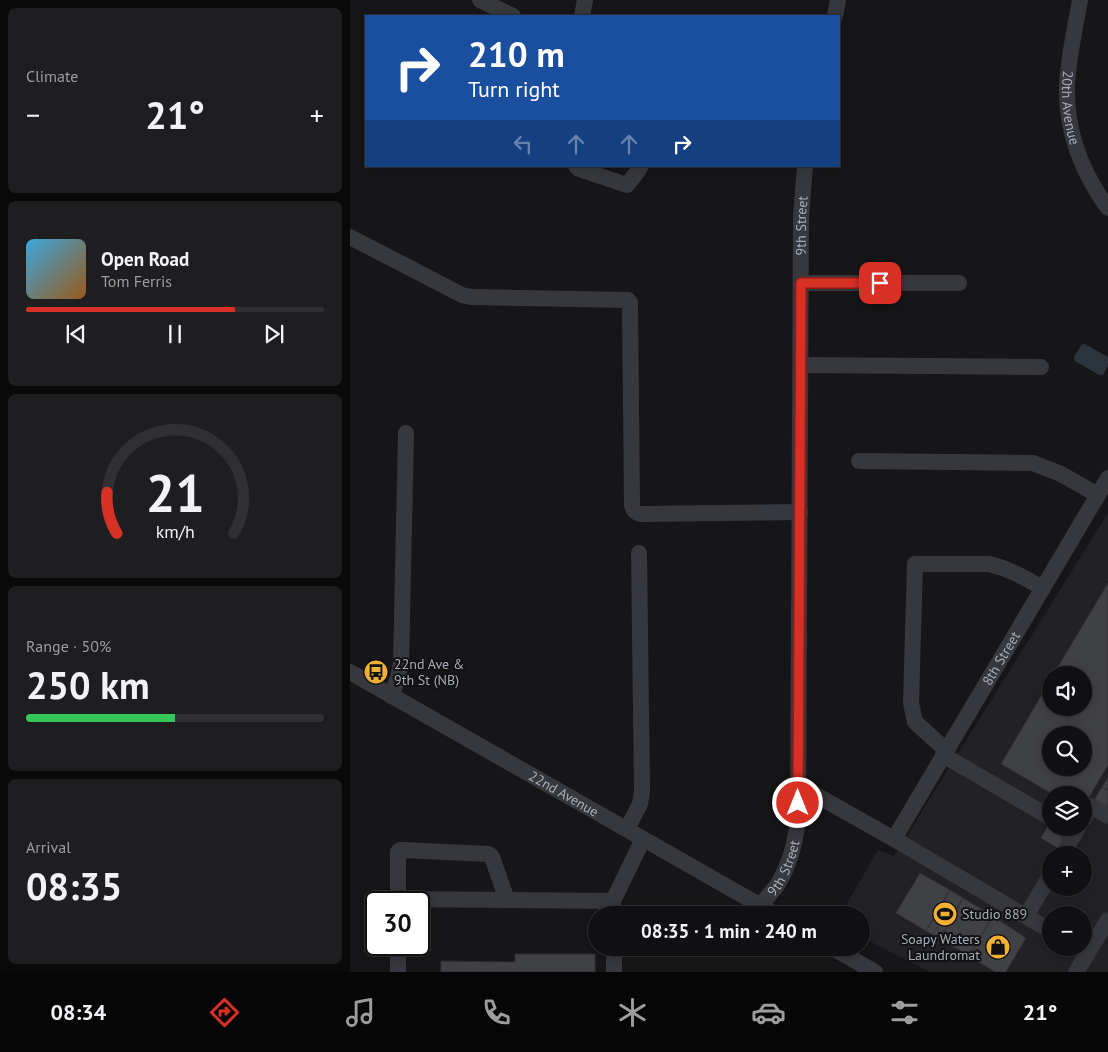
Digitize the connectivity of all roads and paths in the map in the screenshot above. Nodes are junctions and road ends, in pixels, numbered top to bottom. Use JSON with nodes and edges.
{"nodes":[{"id":1,"x":585,"y":0,"type":"edge"},
{"id":2,"x":838,"y":0,"type":"edge"},
{"id":3,"x":1080,"y":0,"type":"edge"},
{"id":4,"x":486,"y":7,"type":"edge"},
{"id":5,"x":510,"y":15,"type":"edge"},
{"id":6,"x":582,"y":15,"type":"edge"},
{"id":7,"x":835,"y":15,"type":"edge"},
{"id":8,"x":577,"y":167,"type":"edge"},
{"id":9,"x":640,"y":167,"type":"edge"},
{"id":10,"x":805,"y":167,"type":"edge"},
{"id":11,"x":1108,"y":208,"type":"edge"},
{"id":12,"x":350,"y":236,"type":"edge"},
{"id":13,"x":801,"y":283,"type":"junction"},
{"id":14,"x":959,"y":283,"type":"dead end"},
{"id":15,"x":800,"y":365,"type":"junction"},
{"id":16,"x":1041,"y":367,"type":"dead end"},
{"id":17,"x":406,"y":432,"type":"dead end"},
{"id":18,"x":859,"y":461,"type":"dead end"},
{"id":19,"x":1108,"y":478,"type":"edge"},
{"id":20,"x":1098,"y":494,"type":"junction"},
{"id":21,"x":800,"y":512,"type":"junction"},
{"id":22,"x":639,"y":553,"type":"dead end"},
{"id":23,"x":1042,"y":588,"type":"junction"},
{"id":24,"x":350,"y":672,"type":"edge"},
{"id":25,"x":391,"y":696,"type":"junction"},
{"id":26,"x":945,"y":753,"type":"junction"},
{"id":27,"x":798,"y":785,"type":"junction"},
{"id":28,"x":1092,"y":807,"type":"edge"},
{"id":29,"x":1042,"y":813,"type":"edge"},
{"id":30,"x":1108,"y":816,"type":"edge"},
{"id":31,"x":627,"y":829,"type":"junction"},
{"id":32,"x":643,"y":838,"type":"junction"},
{"id":33,"x":894,"y":839,"type":"junction"},
{"id":34,"x":1042,"y":889,"type":"edge"},
{"id":35,"x":398,"y":891,"type":"edge"},
{"id":36,"x":430,"y":900,"type":"edge"},
{"id":37,"x":507,"y":900,"type":"junction"},
{"id":38,"x":761,"y":905,"type":"joint"},
{"id":39,"x":588,"y":906,"type":"edge"},
{"id":40,"x":615,"y":906,"type":"edge"},
{"id":41,"x":1026,"y":916,"type":"junction"},
{"id":42,"x":1108,"y":920,"type":"edge"},
{"id":43,"x":1042,"y":926,"type":"edge"},
{"id":44,"x":1092,"y":940,"type":"edge"},
{"id":45,"x":398,"y":956,"type":"edge"},
{"id":46,"x":614,"y":956,"type":"edge"},
{"id":47,"x":847,"y":956,"type":"edge"},
{"id":48,"x":1082,"y":956,"type":"edge"},
{"id":49,"x":398,"y":972,"type":"edge"},
{"id":50,"x":614,"y":972,"type":"edge"},
{"id":51,"x":874,"y":972,"type":"edge"},
{"id":52,"x":1076,"y":972,"type":"edge"}],
"edges":[{"from":1,"to":6,"type":"street"},
{"from":2,"to":7,"type":"street"},
{"from":3,"to":11,"type":"street","name":"20th Avenue"},
{"from":4,"to":5,"type":"street"},
{"from":8,"to":9,"type":"street"},
{"from":10,"to":13,"type":"street","name":"9th Street"},
{"from":12,"to":21,"type":"street"},
{"from":13,"to":14,"type":"street"},
{"from":13,"to":15,"type":"street","name":"9th Street"},
{"from":15,"to":16,"type":"street"},
{"from":15,"to":21,"type":"street","name":"9th Street"},
{"from":17,"to":25,"type":"street"},
{"from":18,"to":20,"type":"street"},
{"from":19,"to":20,"type":"street","name":"8th Street"},
{"from":20,"to":23,"type":"street","name":"8th Street"},
{"from":21,"to":27,"type":"street","name":"9th Street"},
{"from":22,"to":31,"type":"street"},
{"from":23,"to":26,"type":"street","name":"8th Street"},
{"from":23,"to":26,"type":"street"},
{"from":24,"to":25,"type":"street","name":"22nd Avenue"},
{"from":25,"to":31,"type":"street","name":"22nd Avenue"},
{"from":26,"to":29,"type":"street"},
{"from":26,"to":33,"type":"street","name":"8th Street"},
{"from":27,"to":33,"type":"street"},
{"from":27,"to":38,"type":"street","name":"9th Street"},
{"from":28,"to":30,"type":"street"},
{"from":31,"to":32,"type":"street","name":"22nd Avenue"},
{"from":32,"to":38,"type":"street","name":"22nd Avenue"},
{"from":32,"to":40,"type":"street"},
{"from":33,"to":41,"type":"street"},
{"from":34,"to":41,"type":"street"},
{"from":35,"to":37,"type":"street"},
{"from":36,"to":37,"type":"street"},
{"from":37,"to":39,"type":"street"},
{"from":41,"to":43,"type":"street"},
{"from":42,"to":44,"type":"street"},
{"from":45,"to":49,"type":"street"},
{"from":46,"to":50,"type":"street"},
{"from":47,"to":51,"type":"street"},
{"from":48,"to":52,"type":"street"}]}
